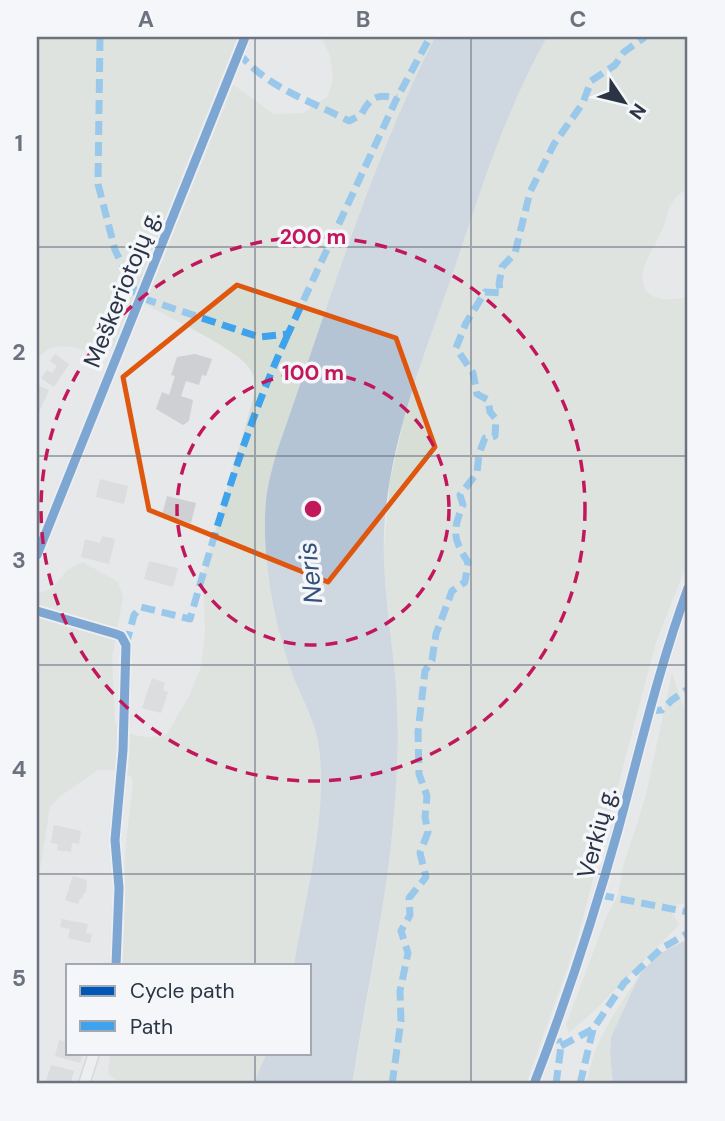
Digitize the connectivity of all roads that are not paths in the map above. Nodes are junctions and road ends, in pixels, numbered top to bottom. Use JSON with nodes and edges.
{"nodes":[{"id":1,"x":245,"y":37,"type":"edge"},
{"id":2,"x":37,"y":555,"type":"edge"},
{"id":3,"x":688,"y":588,"type":"edge"},
{"id":4,"x":37,"y":611,"type":"edge"},
{"id":5,"x":116,"y":964,"type":"edge"},
{"id":6,"x":94,"y":1054,"type":"edge"},
{"id":7,"x":85,"y":1084,"type":"edge"},
{"id":8,"x":534,"y":1084,"type":"edge"}],
"edges":[{"from":1,"to":2,"type":"street","name":"Meškeriotojų g."},
{"from":3,"to":8,"type":"street","name":"Verkių g."},
{"from":4,"to":5,"type":"street"},
{"from":6,"to":7,"type":"street"}]}
